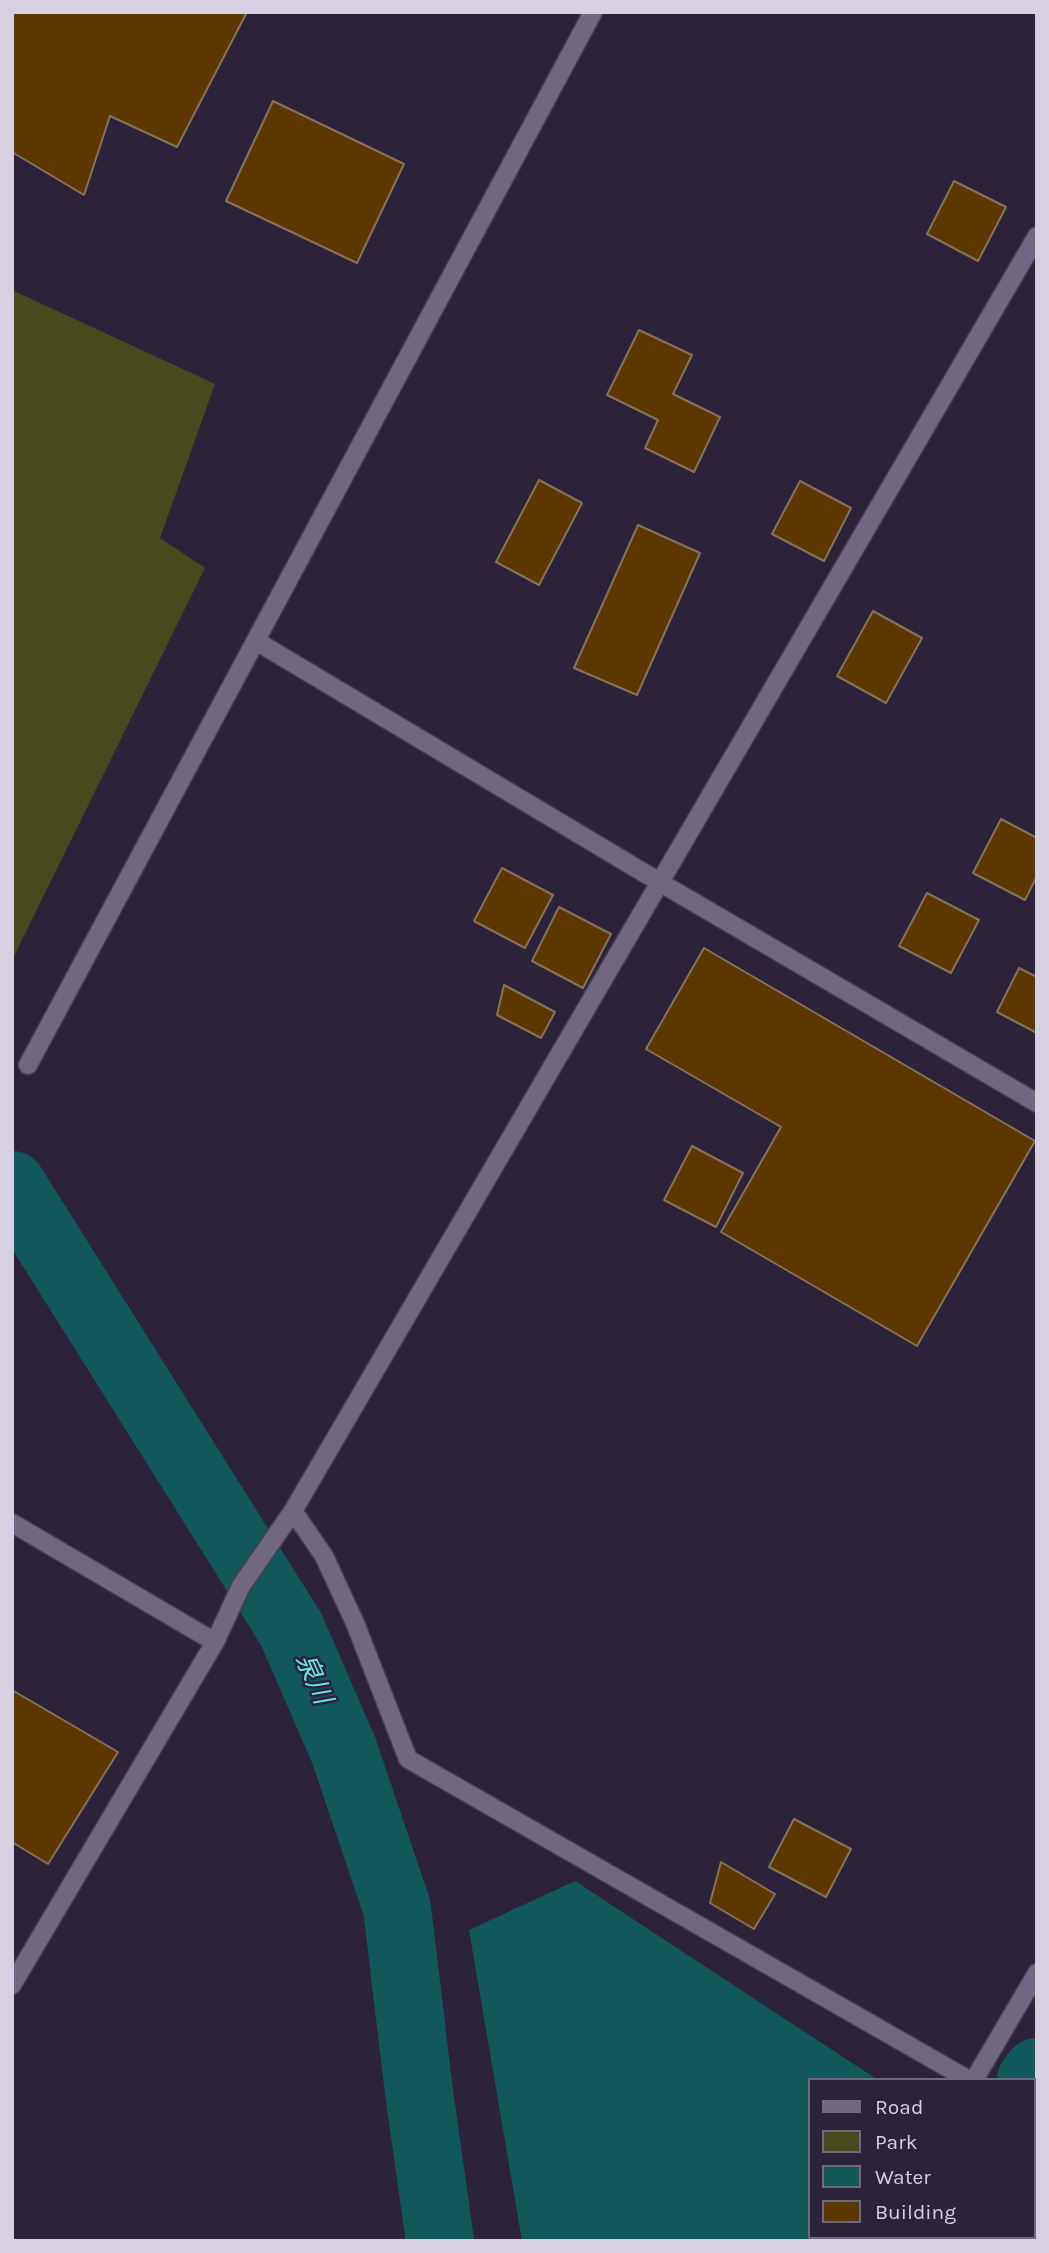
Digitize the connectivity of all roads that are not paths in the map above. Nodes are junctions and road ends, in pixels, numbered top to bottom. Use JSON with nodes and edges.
{"nodes":[{"id":1,"x":593,"y":12,"type":"edge"},
{"id":2,"x":1037,"y":236,"type":"edge"},
{"id":3,"x":256,"y":641,"type":"junction"},
{"id":4,"x":661,"y":883,"type":"junction"},
{"id":5,"x":28,"y":1065,"type":"dead end"},
{"id":6,"x":1037,"y":1103,"type":"edge"},
{"id":7,"x":293,"y":1511,"type":"junction"},
{"id":8,"x":12,"y":1522,"type":"edge"},
{"id":9,"x":215,"y":1642,"type":"junction"},
{"id":10,"x":1037,"y":1973,"type":"edge"},
{"id":11,"x":12,"y":1985,"type":"edge"},
{"id":12,"x":966,"y":2078,"type":"edge"},
{"id":13,"x":975,"y":2078,"type":"edge"}],
"edges":[{"from":1,"to":3,"type":"street"},
{"from":2,"to":4,"type":"street"},
{"from":3,"to":4,"type":"street"},
{"from":3,"to":5,"type":"street"},
{"from":4,"to":6,"type":"street"},
{"from":4,"to":7,"type":"street"},
{"from":7,"to":9,"type":"street"},
{"from":7,"to":12,"type":"street"},
{"from":8,"to":9,"type":"street"},
{"from":9,"to":11,"type":"street"},
{"from":10,"to":13,"type":"street"}]}
